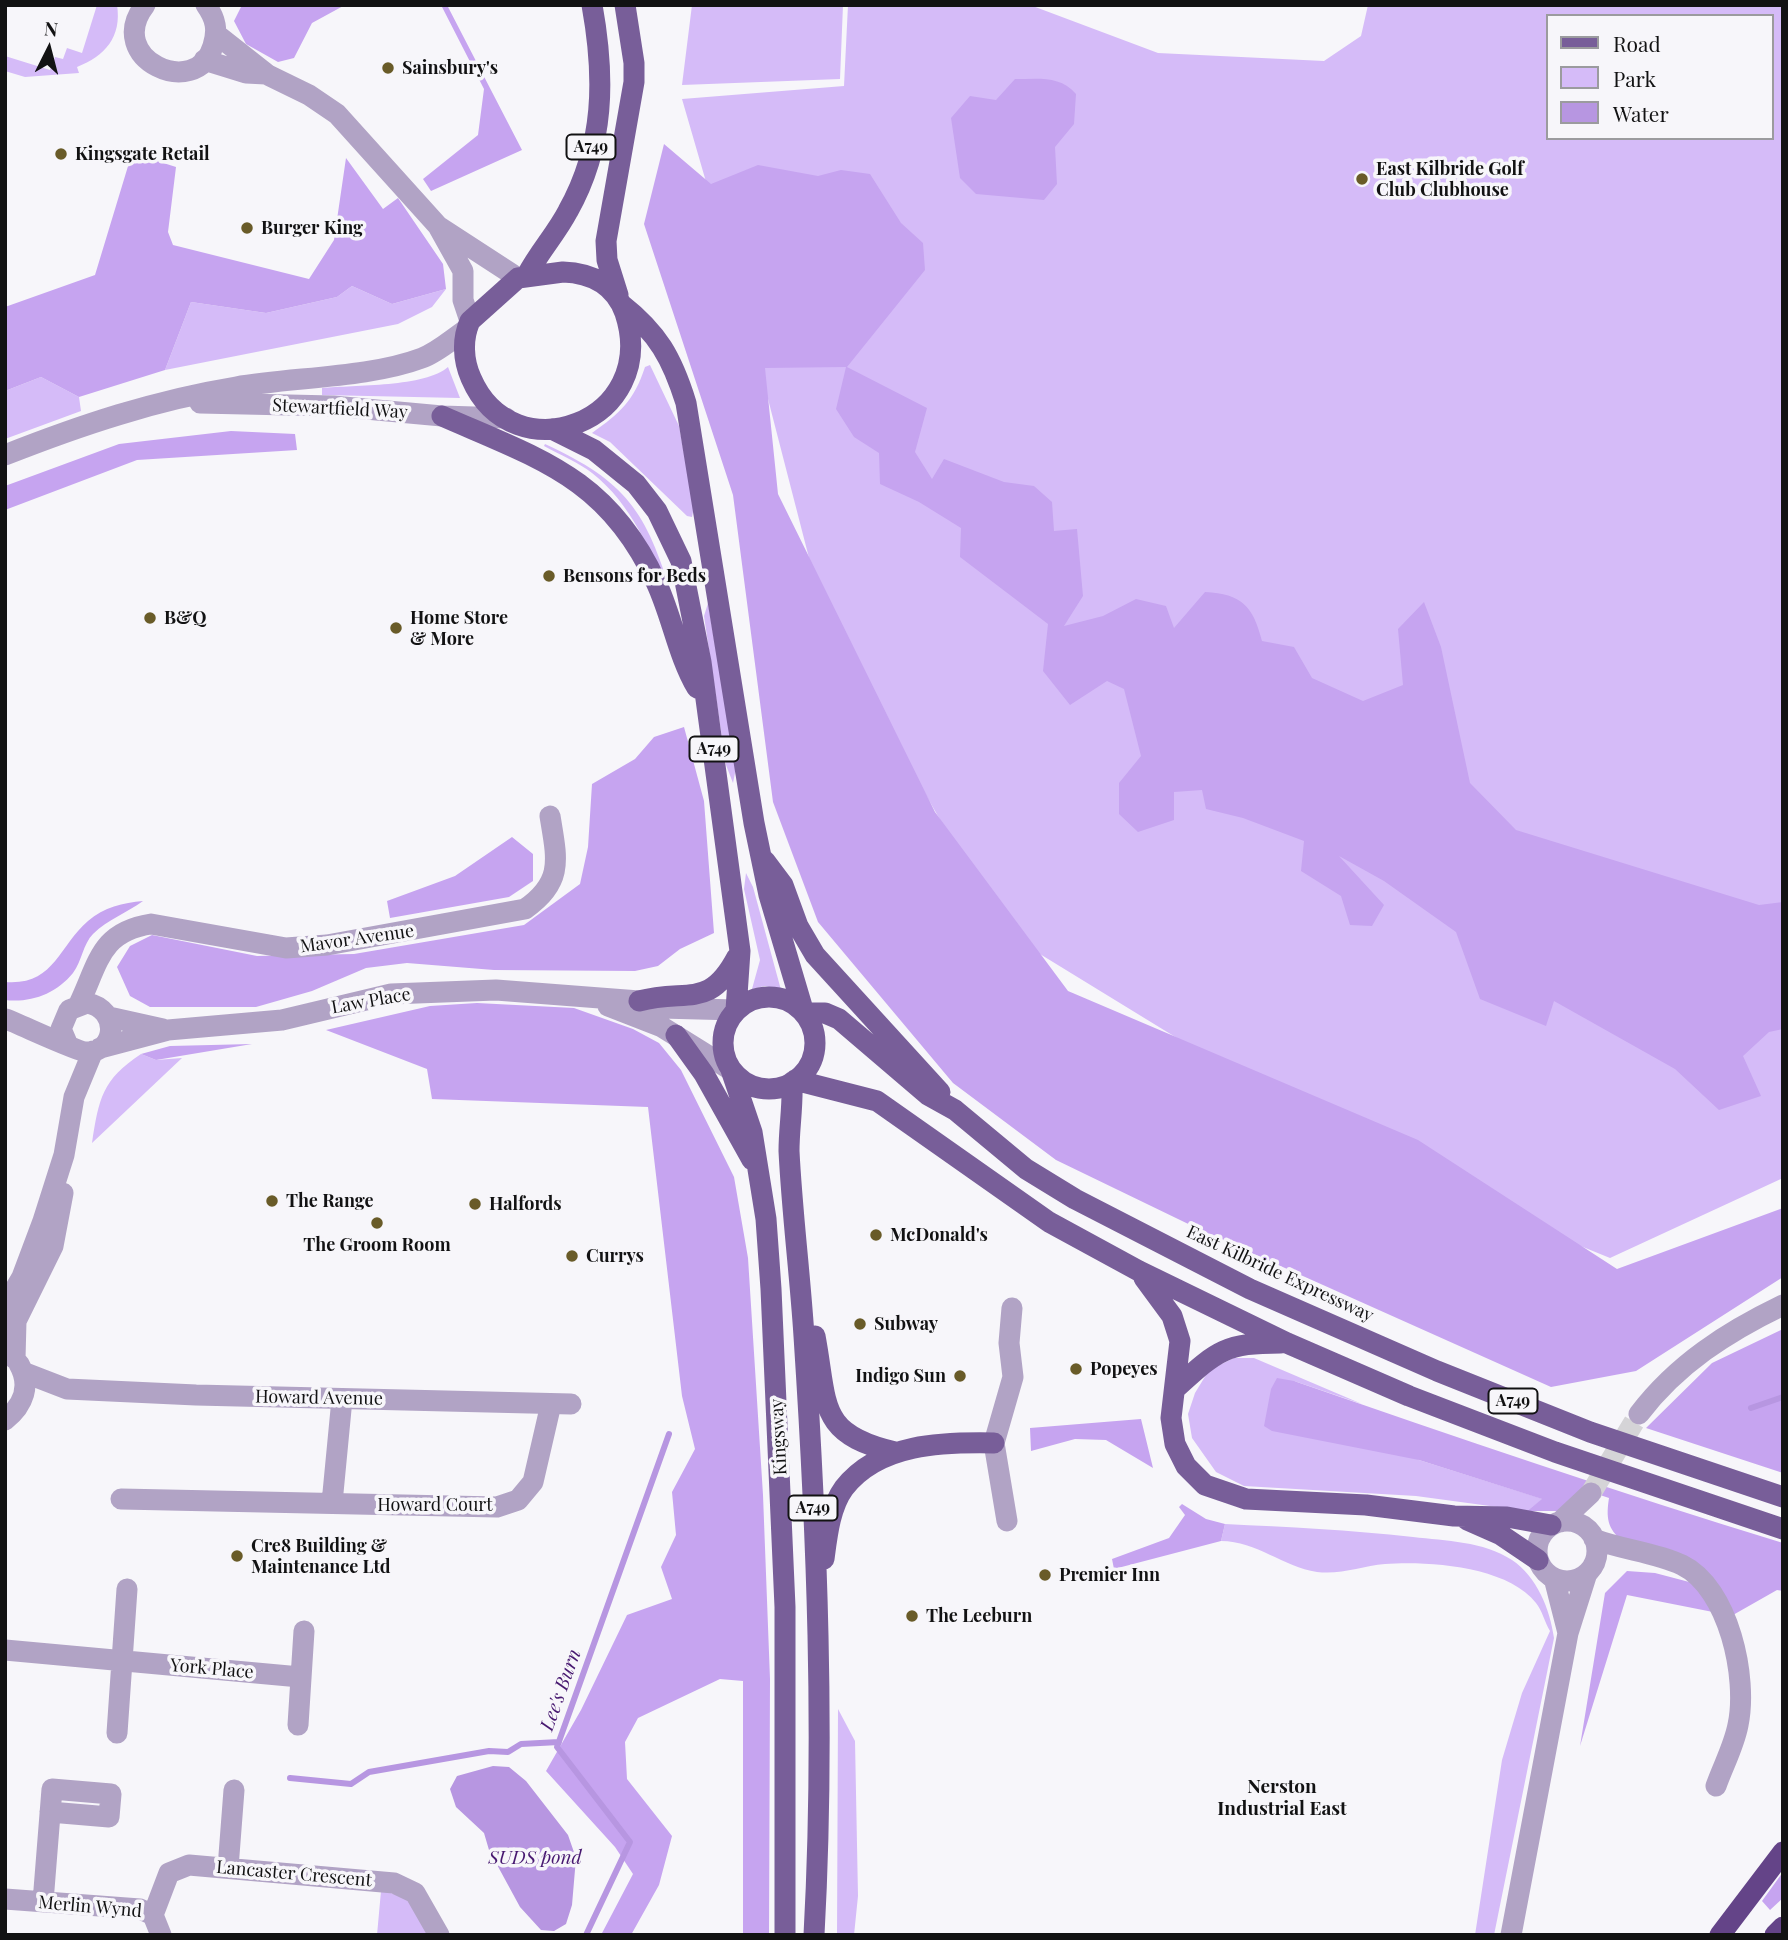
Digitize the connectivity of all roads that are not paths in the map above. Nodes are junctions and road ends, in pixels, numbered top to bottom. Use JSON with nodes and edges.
{"nodes":[{"id":1,"x":145,"y":5,"type":"edge"},
{"id":2,"x":206,"y":5,"type":"edge"},
{"id":3,"x":592,"y":5,"type":"edge"},
{"id":4,"x":625,"y":5,"type":"edge"},
{"id":5,"x":218,"y":22,"type":"edge"},
{"id":6,"x":204,"y":61,"type":"junction"},
{"id":7,"x":268,"y":75,"type":"junction"},
{"id":8,"x":599,"y":116,"type":"junction"},
{"id":9,"x":627,"y":123,"type":"junction"},
{"id":10,"x":438,"y":226,"type":"junction"},
{"id":11,"x":522,"y":276,"type":"junction"},
{"id":12,"x":620,"y":300,"type":"junction"},
{"id":13,"x":468,"y":325,"type":"junction"},
{"id":14,"x":173,"y":401,"type":"junction"},
{"id":15,"x":442,"y":416,"type":"junction"},
{"id":16,"x":506,"y":418,"type":"junction"},
{"id":17,"x":552,"y":429,"type":"junction"},
{"id":18,"x":5,"y":455,"type":"edge"},
{"id":19,"x":713,"y":556,"type":"junction"},
{"id":20,"x":681,"y":561,"type":"junction"},
{"id":21,"x":707,"y":705,"type":"junction"},
{"id":22,"x":550,"y":816,"type":"dead end"},
{"id":23,"x":763,"y":858,"type":"junction"},
{"id":24,"x":740,"y":951,"type":"junction"},
{"id":25,"x":100,"y":960,"type":"junction"},
{"id":26,"x":575,"y":998,"type":"junction"},
{"id":27,"x":639,"y":1001,"type":"junction"},
{"id":28,"x":72,"y":1010,"type":"junction"},
{"id":29,"x":736,"y":1010,"type":"junction"},
{"id":30,"x":105,"y":1012,"type":"junction"},
{"id":31,"x":804,"y":1013,"type":"junction"},
{"id":32,"x":6,"y":1019,"type":"edge"},
{"id":33,"x":168,"y":1030,"type":"junction"},
{"id":34,"x":676,"y":1035,"type":"junction"},
{"id":35,"x":69,"y":1045,"type":"junction"},
{"id":36,"x":96,"y":1050,"type":"junction"},
{"id":37,"x":731,"y":1070,"type":"junction"},
{"id":38,"x":793,"y":1081,"type":"junction"},
{"id":39,"x":74,"y":1097,"type":"junction"},
{"id":40,"x":955,"y":1110,"type":"junction"},
{"id":41,"x":64,"y":1156,"type":"junction"},
{"id":42,"x":757,"y":1167,"type":"junction"},
{"id":43,"x":797,"y":1238,"type":"junction"},
{"id":44,"x":1139,"y":1271,"type":"junction"},
{"id":45,"x":5,"y":1306,"type":"edge"},
{"id":46,"x":1783,"y":1306,"type":"edge"},
{"id":47,"x":1012,"y":1308,"type":"dead end"},
{"id":48,"x":1287,"y":1343,"type":"junction"},
{"id":49,"x":15,"y":1361,"type":"edge"},
{"id":50,"x":67,"y":1389,"type":"junction"},
{"id":51,"x":1175,"y":1389,"type":"junction"},
{"id":52,"x":342,"y":1399,"type":"junction"},
{"id":53,"x":22,"y":1401,"type":"junction"},
{"id":54,"x":561,"y":1404,"type":"joint"},
{"id":55,"x":1639,"y":1414,"type":"tunnel mouth"},
{"id":56,"x":5,"y":1420,"type":"edge"},
{"id":57,"x":994,"y":1443,"type":"junction"},
{"id":58,"x":895,"y":1452,"type":"junction"},
{"id":59,"x":1783,"y":1497,"type":"edge"},
{"id":60,"x":121,"y":1499,"type":"dead end"},
{"id":61,"x":332,"y":1503,"type":"junction"},
{"id":62,"x":1454,"y":1516,"type":"junction"},
{"id":63,"x":1007,"y":1521,"type":"dead end"},
{"id":64,"x":1556,"y":1523,"type":"junction"},
{"id":65,"x":1783,"y":1529,"type":"edge"},
{"id":66,"x":1593,"y":1538,"type":"junction"},
{"id":67,"x":1652,"y":1557,"type":"junction"},
{"id":68,"x":1538,"y":1560,"type":"junction"},
{"id":69,"x":1589,"y":1570,"type":"junction"},
{"id":70,"x":1554,"y":1578,"type":"junction"},
{"id":71,"x":127,"y":1589,"type":"dead end"},
{"id":72,"x":815,"y":1610,"type":"junction"},
{"id":73,"x":304,"y":1631,"type":"dead end"},
{"id":74,"x":1568,"y":1633,"type":"junction"},
{"id":75,"x":5,"y":1650,"type":"edge"},
{"id":76,"x":123,"y":1661,"type":"junction"},
{"id":77,"x":300,"y":1677,"type":"junction"},
{"id":78,"x":298,"y":1725,"type":"dead end"},
{"id":79,"x":117,"y":1733,"type":"dead end"},
{"id":80,"x":1716,"y":1786,"type":"dead end"},
{"id":81,"x":234,"y":1790,"type":"dead end"},
{"id":82,"x":50,"y":1812,"type":"dead end"},
{"id":83,"x":1783,"y":1852,"type":"edge"},
{"id":84,"x":228,"y":1868,"type":"junction"},
{"id":85,"x":5,"y":1899,"type":"edge"},
{"id":86,"x":43,"y":1902,"type":"junction"},
{"id":87,"x":157,"y":1925,"type":"edge"},
{"id":88,"x":1783,"y":1927,"type":"edge"},
{"id":89,"x":439,"y":1935,"type":"edge"},
{"id":90,"x":785,"y":1935,"type":"edge"},
{"id":91,"x":814,"y":1935,"type":"edge"},
{"id":92,"x":1511,"y":1935,"type":"edge"},
{"id":93,"x":1720,"y":1935,"type":"edge"},
{"id":94,"x":1775,"y":1935,"type":"edge"}],
"edges":[{"from":1,"to":6,"type":"street"},
{"from":2,"to":5,"type":"street"},
{"from":3,"to":8,"type":"main road","number":"A749"},
{"from":4,"to":9,"type":"main road","number":"A749"},
{"from":5,"to":6,"type":"street"},
{"from":5,"to":7,"type":"street"},
{"from":6,"to":7,"type":"street"},
{"from":7,"to":10,"type":"street"},
{"from":8,"to":9,"type":"main road"},
{"from":8,"to":11,"type":"main road","number":"A749"},
{"from":9,"to":12,"type":"main road","number":"A749"},
{"from":10,"to":11,"type":"street"},
{"from":10,"to":13,"type":"street"},
{"from":11,"to":12,"type":"main road","number":"A749"},
{"from":11,"to":13,"type":"main road","number":"A749"},
{"from":12,"to":17,"type":"main road","number":"A749"},
{"from":12,"to":19,"type":"main road","number":"A749"},
{"from":13,"to":14,"type":"street","name":"Stewartfield Way"},
{"from":13,"to":16,"type":"main road","number":"A749"},
{"from":14,"to":15,"type":"street","name":"Stewartfield Way"},
{"from":14,"to":18,"type":"street","name":"Stewartfield Way"},
{"from":15,"to":16,"type":"street","name":"Stewartfield Way"},
{"from":15,"to":21,"type":"main road"},
{"from":16,"to":17,"type":"main road","number":"A749"},
{"from":17,"to":20,"type":"main road","number":"A749"},
{"from":19,"to":20,"type":"main road"},
{"from":19,"to":23,"type":"main road","number":"A749"},
{"from":20,"to":21,"type":"main road","number":"A749"},
{"from":21,"to":24,"type":"main road","number":"A749"},
{"from":22,"to":25,"type":"street","name":"Mavor Avenue"},
{"from":23,"to":31,"type":"main road","number":"A749"},
{"from":23,"to":40,"type":"main road"},
{"from":24,"to":27,"type":"main road"},
{"from":24,"to":29,"type":"main road","number":"A749"},
{"from":25,"to":28,"type":"street","name":"Mavor Avenue"},
{"from":25,"to":30,"type":"street"},
{"from":26,"to":27,"type":"street","name":"Law Place"},
{"from":26,"to":33,"type":"street","name":"Law Place"},
{"from":26,"to":34,"type":"street","name":"Law Place"},
{"from":27,"to":29,"type":"street","name":"Law Place"},
{"from":28,"to":30,"type":"street"},
{"from":28,"to":32,"type":"street"},
{"from":28,"to":35,"type":"street"},
{"from":29,"to":31,"type":"main road","number":"A749"},
{"from":29,"to":37,"type":"main road","number":"A749"},
{"from":30,"to":33,"type":"street","name":"Law Place"},
{"from":30,"to":36,"type":"street"},
{"from":31,"to":38,"type":"main road","number":"A749"},
{"from":31,"to":40,"type":"main road","name":"East Kilbride Expressway","number":"A749"},
{"from":32,"to":35,"type":"street"},
{"from":33,"to":36,"type":"street","name":"Law Place"},
{"from":34,"to":37,"type":"street","name":"Law Place"},
{"from":34,"to":42,"type":"main road"},
{"from":35,"to":36,"type":"street"},
{"from":35,"to":39,"type":"street"},
{"from":36,"to":39,"type":"street"},
{"from":37,"to":38,"type":"main road","number":"A749"},
{"from":37,"to":42,"type":"main road","name":"Kingsway","number":"A749"},
{"from":38,"to":43,"type":"main road","name":"Kingsway","number":"A749"},
{"from":38,"to":44,"type":"main road","number":"A749"},
{"from":39,"to":41,"type":"street"},
{"from":40,"to":59,"type":"main road","name":"East Kilbride Expressway","number":"A749"},
{"from":41,"to":45,"type":"street"},
{"from":41,"to":49,"type":"street"},
{"from":42,"to":90,"type":"main road","name":"Kingsway","number":"A749"},
{"from":43,"to":58,"type":"main road"},
{"from":43,"to":72,"type":"main road","name":"Kingsway","number":"A749"},
{"from":44,"to":48,"type":"main road","number":"A749"},
{"from":44,"to":51,"type":"main road"},
{"from":46,"to":55,"type":"street"},
{"from":47,"to":57,"type":"street"},
{"from":48,"to":51,"type":"main road"},
{"from":48,"to":65,"type":"main road","number":"A749"},
{"from":49,"to":50,"type":"street","name":"Howard Avenue"},
{"from":49,"to":53,"type":"street"},
{"from":50,"to":52,"type":"street","name":"Howard Avenue"},
{"from":50,"to":53,"type":"street","name":"Howard Avenue"},
{"from":51,"to":62,"type":"main road"},
{"from":52,"to":54,"type":"street","name":"Howard Avenue"},
{"from":52,"to":61,"type":"street"},
{"from":53,"to":56,"type":"street"},
{"from":54,"to":61,"type":"street","name":"Howard Court"},
{"from":57,"to":58,"type":"main road"},
{"from":57,"to":63,"type":"street"},
{"from":58,"to":72,"type":"main road"},
{"from":60,"to":61,"type":"street","name":"Howard Court"},
{"from":62,"to":64,"type":"main road"},
{"from":62,"to":68,"type":"main road"},
{"from":64,"to":66,"type":"street"},
{"from":64,"to":66,"type":"street"},
{"from":64,"to":68,"type":"street"},
{"from":66,"to":67,"type":"street"},
{"from":66,"to":69,"type":"street"},
{"from":67,"to":69,"type":"street"},
{"from":67,"to":80,"type":"street"},
{"from":68,"to":70,"type":"street"},
{"from":69,"to":70,"type":"street"},
{"from":69,"to":74,"type":"street"},
{"from":70,"to":74,"type":"street"},
{"from":71,"to":76,"type":"street"},
{"from":72,"to":91,"type":"main road","name":"Kingsway","number":"A749"},
{"from":73,"to":77,"type":"street"},
{"from":74,"to":92,"type":"street"},
{"from":75,"to":76,"type":"street","name":"York Place"},
{"from":76,"to":77,"type":"street","name":"York Place"},
{"from":76,"to":79,"type":"street"},
{"from":77,"to":78,"type":"street"},
{"from":81,"to":84,"type":"street"},
{"from":82,"to":86,"type":"street"},
{"from":83,"to":93,"type":"highway"},
{"from":84,"to":87,"type":"street","name":"Lancaster Crescent"},
{"from":84,"to":89,"type":"street","name":"Lancaster Crescent"},
{"from":85,"to":86,"type":"street","name":"Merlin Wynd"},
{"from":86,"to":87,"type":"street","name":"Merlin Wynd"},
{"from":88,"to":94,"type":"highway"}]}
